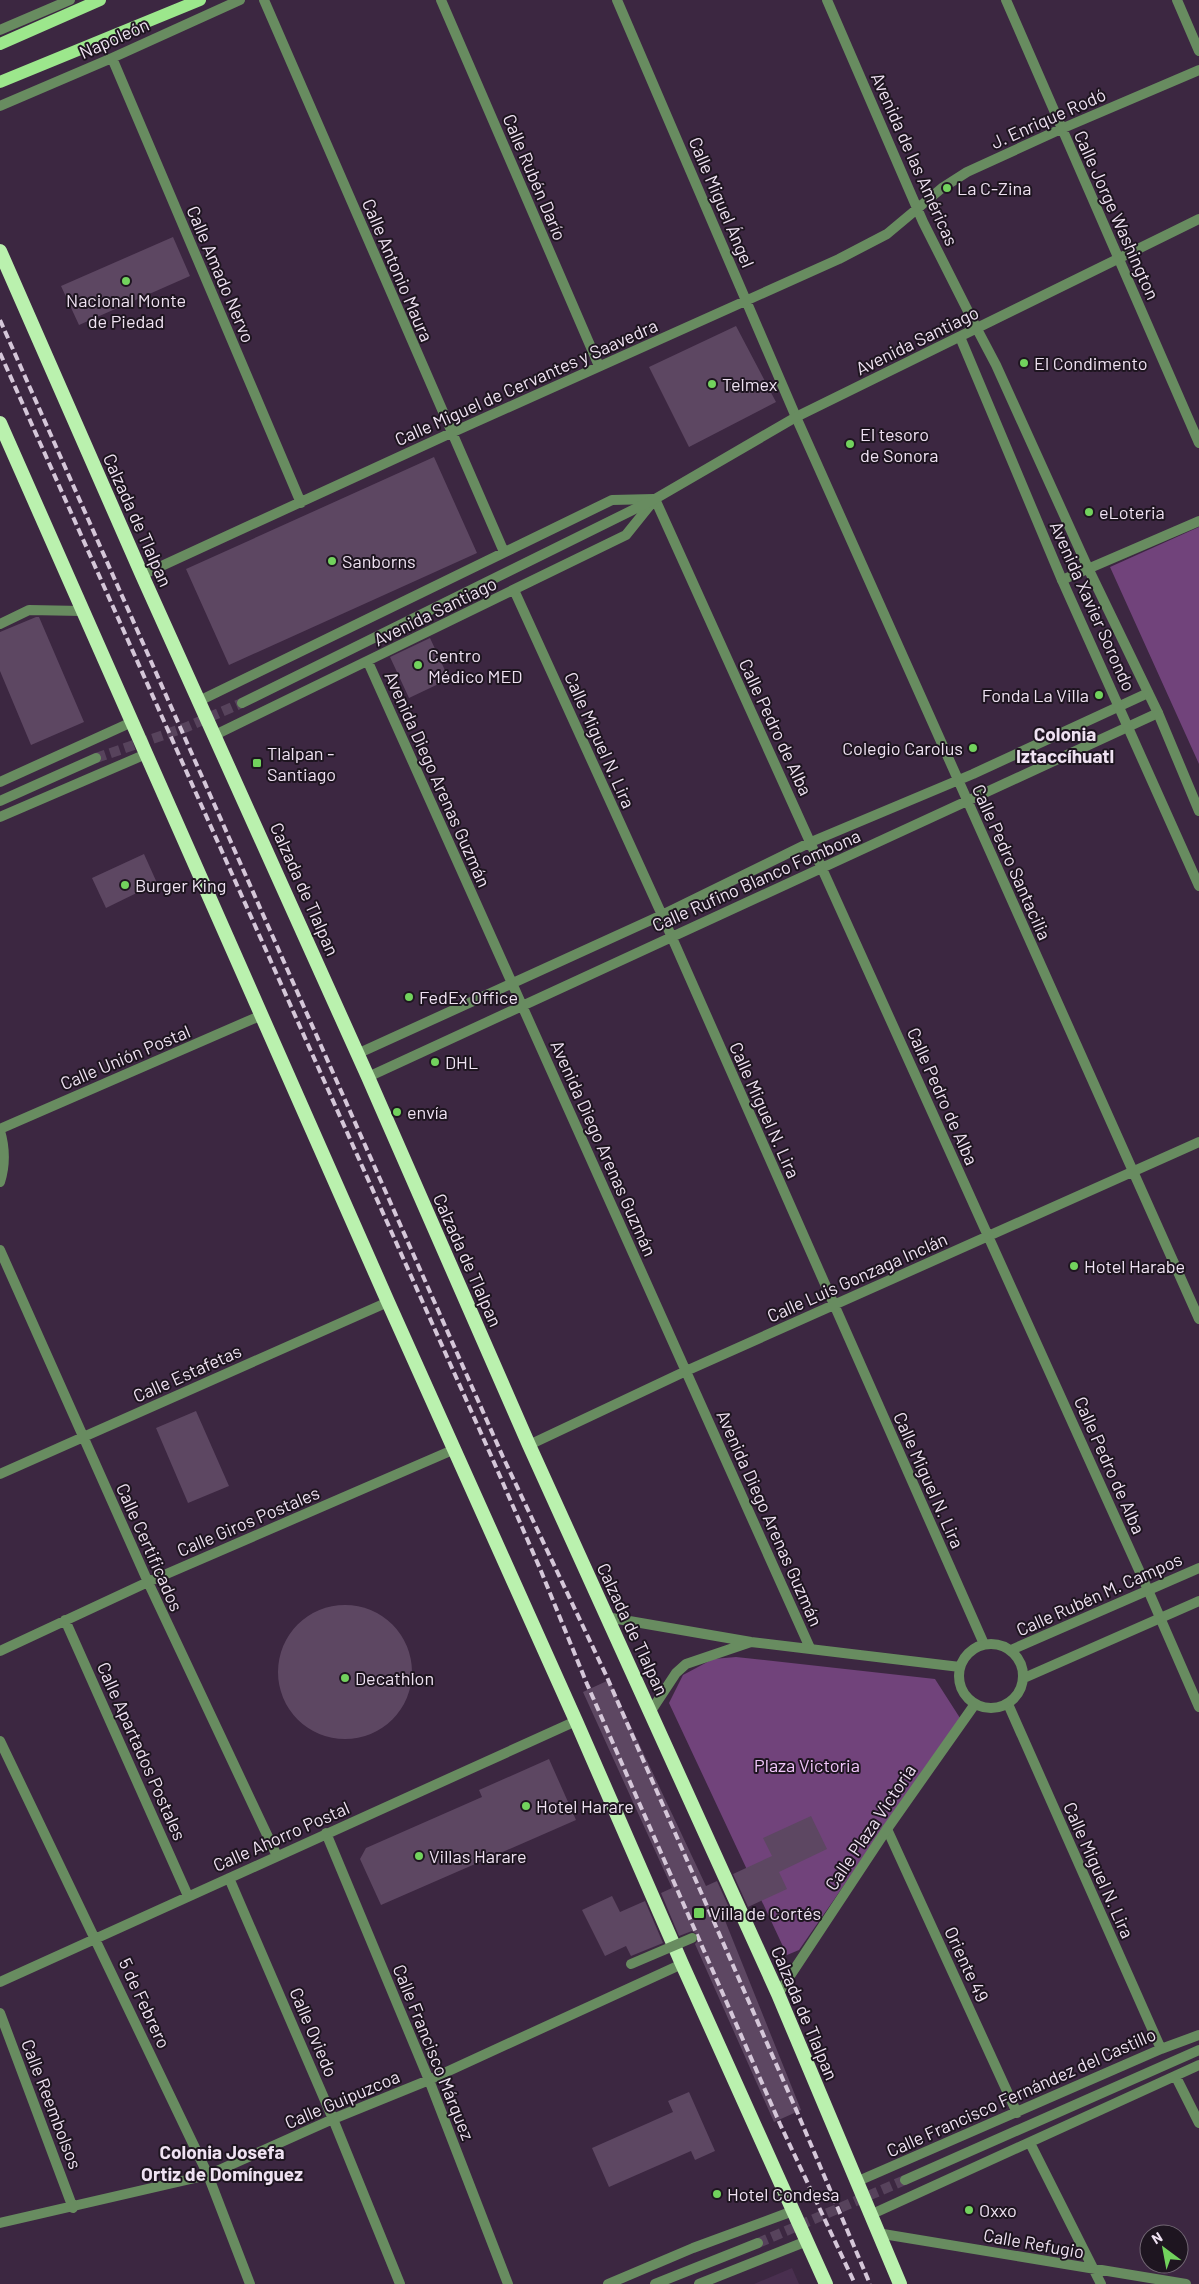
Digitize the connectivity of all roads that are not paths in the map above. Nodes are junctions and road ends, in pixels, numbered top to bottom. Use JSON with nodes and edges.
{"nodes":[{"id":1,"x":70,"y":0,"type":"edge"},
{"id":2,"x":100,"y":0,"type":"edge"},
{"id":3,"x":200,"y":0,"type":"edge"},
{"id":4,"x":240,"y":0,"type":"edge"},
{"id":5,"x":264,"y":0,"type":"edge"},
{"id":6,"x":440,"y":0,"type":"edge"},
{"id":7,"x":617,"y":0,"type":"edge"},
{"id":8,"x":827,"y":0,"type":"edge"},
{"id":9,"x":1006,"y":0,"type":"edge"},
{"id":10,"x":1177,"y":0,"type":"edge"},
{"id":11,"x":0,"y":30,"type":"edge"},
{"id":12,"x":0,"y":44,"type":"edge"},
{"id":13,"x":1199,"y":51,"type":"edge"},
{"id":14,"x":112,"y":58,"type":"junction"},
{"id":15,"x":1199,"y":70,"type":"edge"},
{"id":16,"x":0,"y":82,"type":"edge"},
{"id":17,"x":0,"y":106,"type":"edge"},
{"id":18,"x":1061,"y":129,"type":"junction"},
{"id":19,"x":918,"y":210,"type":"junction"},
{"id":20,"x":1199,"y":220,"type":"edge"},
{"id":21,"x":0,"y":251,"type":"edge"},
{"id":22,"x":1118,"y":259,"type":"junction"},
{"id":23,"x":747,"y":301,"type":"junction"},
{"id":24,"x":977,"y":329,"type":"junction"},
{"id":25,"x":960,"y":337,"type":"junction"},
{"id":26,"x":599,"y":366,"type":"junction"},
{"id":27,"x":796,"y":417,"type":"junction"},
{"id":28,"x":0,"y":423,"type":"edge"},
{"id":29,"x":451,"y":433,"type":"junction"},
{"id":30,"x":1199,"y":443,"type":"edge"},
{"id":31,"x":655,"y":499,"type":"junction"},
{"id":32,"x":301,"y":503,"type":"junction"},
{"id":33,"x":1199,"y":521,"type":"edge"},
{"id":34,"x":504,"y":552,"type":"junction"},
{"id":35,"x":1088,"y":568,"type":"junction"},
{"id":36,"x":142,"y":576,"type":"junction"},
{"id":37,"x":1062,"y":580,"type":"junction"},
{"id":38,"x":514,"y":590,"type":"junction"},
{"id":39,"x":82,"y":611,"type":"junction"},
{"id":40,"x":0,"y":624,"type":"edge"},
{"id":41,"x":368,"y":662,"type":"junction"},
{"id":42,"x":1148,"y":693,"type":"junction"},
{"id":43,"x":199,"y":701,"type":"junction"},
{"id":44,"x":242,"y":703,"type":"tunnel mouth"},
{"id":45,"x":1120,"y":706,"type":"junction"},
{"id":46,"x":1158,"y":713,"type":"junction"},
{"id":47,"x":132,"y":722,"type":"junction"},
{"id":48,"x":1129,"y":727,"type":"junction"},
{"id":49,"x":215,"y":735,"type":"junction"},
{"id":50,"x":146,"y":754,"type":"junction"},
{"id":51,"x":96,"y":758,"type":"tunnel mouth"},
{"id":52,"x":957,"y":780,"type":"junction"},
{"id":53,"x":0,"y":782,"type":"edge"},
{"id":54,"x":0,"y":801,"type":"edge"},
{"id":55,"x":966,"y":802,"type":"junction"},
{"id":56,"x":1199,"y":811,"type":"edge"},
{"id":57,"x":0,"y":817,"type":"edge"},
{"id":58,"x":811,"y":842,"type":"junction"},
{"id":59,"x":1195,"y":865,"type":"edge"},
{"id":60,"x":823,"y":868,"type":"junction"},
{"id":61,"x":1199,"y":886,"type":"edge"},
{"id":62,"x":662,"y":915,"type":"junction"},
{"id":63,"x":670,"y":936,"type":"junction"},
{"id":64,"x":512,"y":982,"type":"junction"},
{"id":65,"x":523,"y":1006,"type":"junction"},
{"id":66,"x":262,"y":1016,"type":"junction"},
{"id":67,"x":357,"y":1054,"type":"junction"},
{"id":68,"x":368,"y":1077,"type":"junction"},
{"id":69,"x":0,"y":1130,"type":"edge"},
{"id":70,"x":1199,"y":1142,"type":"edge"},
{"id":71,"x":1133,"y":1171,"type":"junction"},
{"id":72,"x":0,"y":1182,"type":"edge"},
{"id":73,"x":988,"y":1235,"type":"junction"},
{"id":74,"x":0,"y":1250,"type":"edge"},
{"id":75,"x":388,"y":1302,"type":"junction"},
{"id":76,"x":834,"y":1306,"type":"junction"},
{"id":77,"x":1199,"y":1319,"type":"edge"},
{"id":78,"x":686,"y":1372,"type":"junction"},
{"id":79,"x":83,"y":1437,"type":"junction"},
{"id":80,"x":529,"y":1445,"type":"junction"},
{"id":81,"x":455,"y":1449,"type":"junction"},
{"id":82,"x":0,"y":1474,"type":"edge"},
{"id":83,"x":1199,"y":1568,"type":"edge"},
{"id":84,"x":148,"y":1582,"type":"junction"},
{"id":85,"x":1148,"y":1590,"type":"junction"},
{"id":86,"x":1199,"y":1601,"type":"edge"},
{"id":87,"x":606,"y":1617,"type":"junction"},
{"id":88,"x":1161,"y":1618,"type":"junction"},
{"id":89,"x":65,"y":1620,"type":"junction"},
{"id":90,"x":751,"y":1642,"type":"junction"},
{"id":91,"x":984,"y":1644,"type":"junction"},
{"id":92,"x":810,"y":1648,"type":"junction"},
{"id":93,"x":1011,"y":1650,"type":"junction"},
{"id":94,"x":0,"y":1651,"type":"edge"},
{"id":95,"x":960,"y":1667,"type":"junction"},
{"id":96,"x":1024,"y":1678,"type":"junction"},
{"id":97,"x":975,"y":1704,"type":"junction"},
{"id":98,"x":1008,"y":1704,"type":"junction"},
{"id":99,"x":1199,"y":1707,"type":"edge"},
{"id":100,"x":651,"y":1712,"type":"junction"},
{"id":101,"x":576,"y":1721,"type":"junction"},
{"id":102,"x":0,"y":1741,"type":"edge"},
{"id":103,"x":887,"y":1829,"type":"junction"},
{"id":104,"x":326,"y":1833,"type":"junction"},
{"id":105,"x":277,"y":1856,"type":"junction"},
{"id":106,"x":229,"y":1878,"type":"junction"},
{"id":107,"x":188,"y":1896,"type":"junction"},
{"id":108,"x":692,"y":1938,"type":"dead end"},
{"id":109,"x":96,"y":1940,"type":"junction"},
{"id":110,"x":631,"y":1964,"type":"dead end"},
{"id":111,"x":682,"y":1964,"type":"junction"},
{"id":112,"x":0,"y":1982,"type":"edge"},
{"id":113,"x":778,"y":1994,"type":"junction"},
{"id":114,"x":0,"y":2013,"type":"edge"},
{"id":115,"x":1199,"y":2035,"type":"edge"},
{"id":116,"x":1161,"y":2049,"type":"junction"},
{"id":117,"x":1199,"y":2050,"type":"edge"},
{"id":118,"x":1199,"y":2066,"type":"edge"},
{"id":119,"x":1176,"y":2077,"type":"junction"},
{"id":120,"x":429,"y":2080,"type":"junction"},
{"id":121,"x":1017,"y":2113,"type":"junction"},
{"id":122,"x":333,"y":2119,"type":"junction"},
{"id":123,"x":1199,"y":2123,"type":"edge"},
{"id":124,"x":1030,"y":2142,"type":"junction"},
{"id":125,"x":208,"y":2175,"type":"junction"},
{"id":126,"x":905,"y":2180,"type":"tunnel mouth"},
{"id":127,"x":856,"y":2182,"type":"junction"},
{"id":128,"x":73,"y":2208,"type":"junction"},
{"id":129,"x":793,"y":2211,"type":"junction"},
{"id":130,"x":870,"y":2215,"type":"junction"},
{"id":131,"x":0,"y":2223,"type":"edge"},
{"id":132,"x":877,"y":2233,"type":"junction"},
{"id":133,"x":807,"y":2241,"type":"junction"},
{"id":134,"x":758,"y":2243,"type":"tunnel mouth"},
{"id":135,"x":1094,"y":2270,"type":"junction"},
{"id":136,"x":250,"y":2284,"type":"edge"},
{"id":137,"x":400,"y":2284,"type":"edge"},
{"id":138,"x":508,"y":2284,"type":"edge"},
{"id":139,"x":608,"y":2284,"type":"edge"},
{"id":140,"x":655,"y":2284,"type":"edge"},
{"id":141,"x":699,"y":2284,"type":"edge"},
{"id":142,"x":826,"y":2284,"type":"edge"},
{"id":143,"x":900,"y":2284,"type":"edge"},
{"id":144,"x":1101,"y":2284,"type":"edge"},
{"id":145,"x":1186,"y":2284,"type":"edge"}],
"edges":[{"from":1,"to":11,"type":"street"},
{"from":2,"to":12,"type":"main road"},
{"from":3,"to":16,"type":"main road","name":"Napoleón"},
{"from":4,"to":14,"type":"street","name":"Napoleón"},
{"from":5,"to":29,"type":"street","name":"Calle Antonio Maura"},
{"from":6,"to":26,"type":"street","name":"Calle Rubén Darío"},
{"from":7,"to":23,"type":"street","name":"Calle Miguel Ángel"},
{"from":8,"to":19,"type":"street","name":"Avenida de las Américas"},
{"from":9,"to":18,"type":"street","name":"Calle Jorge Washington"},
{"from":10,"to":13,"type":"street"},
{"from":14,"to":17,"type":"street","name":"Napoleón"},
{"from":14,"to":32,"type":"street","name":"Calle Amado Nervo"},
{"from":15,"to":18,"type":"street","name":"J. Enrique Rodó"},
{"from":18,"to":19,"type":"street","name":"J. Enrique Rodó"},
{"from":18,"to":22,"type":"street","name":"Calle Jorge Washington"},
{"from":19,"to":23,"type":"street","name":"Calle Miguel de Cervantes y Saavedra"},
{"from":19,"to":24,"type":"street","name":"Avenida de las Américas"},
{"from":20,"to":22,"type":"street","name":"Avenida Santiago"},
{"from":21,"to":36,"type":"highway","name":"Calzada de Tlalpan"},
{"from":22,"to":24,"type":"street","name":"Avenida Santiago"},
{"from":22,"to":30,"type":"street","name":"Calle Jorge Washington"},
{"from":23,"to":26,"type":"street","name":"Calle Miguel de Cervantes y Saavedra"},
{"from":23,"to":27,"type":"street","name":"Calle Miguel Ángel"},
{"from":24,"to":25,"type":"street","name":"Avenida Santiago"},
{"from":24,"to":35,"type":"street","name":"Avenida Xavier Sorondo"},
{"from":25,"to":27,"type":"street","name":"Avenida Santiago"},
{"from":25,"to":37,"type":"street","name":"Avenida Xavier Sorondo"},
{"from":26,"to":29,"type":"street","name":"Calle Miguel de Cervantes y Saavedra"},
{"from":27,"to":31,"type":"street","name":"Avenida Santiago"},
{"from":27,"to":52,"type":"street","name":"Calle Pedro Santacilia"},
{"from":28,"to":39,"type":"highway"},
{"from":29,"to":32,"type":"street","name":"Calle Miguel de Cervantes y Saavedra"},
{"from":29,"to":34,"type":"street","name":"Calle Antonio Maura"},
{"from":31,"to":34,"type":"street","name":"Avenida Santiago"},
{"from":31,"to":38,"type":"street","name":"Avenida Santiago"},
{"from":31,"to":44,"type":"street","name":"Avenida Santiago"},
{"from":31,"to":58,"type":"street","name":"Calle Pedro de Alba"},
{"from":32,"to":36,"type":"street","name":"Calle Miguel de Cervantes y Saavedra"},
{"from":33,"to":35,"type":"street"},
{"from":34,"to":43,"type":"street","name":"Avenida Santiago"},
{"from":35,"to":37,"type":"street"},
{"from":35,"to":42,"type":"street","name":"Avenida Xavier Sorondo"},
{"from":36,"to":43,"type":"highway","name":"Calzada de Tlalpan"},
{"from":37,"to":45,"type":"street","name":"Avenida Xavier Sorondo"},
{"from":38,"to":41,"type":"street","name":"Avenida Santiago"},
{"from":38,"to":62,"type":"street","name":"Calle Miguel N. Lira"},
{"from":39,"to":40,"type":"street"},
{"from":39,"to":47,"type":"highway"},
{"from":41,"to":49,"type":"street","name":"Avenida Santiago"},
{"from":41,"to":64,"type":"street","name":"Avenida Diego Arenas Guzmán"},
{"from":42,"to":45,"type":"street","name":"Calle Rufino Blanco Fombona"},
{"from":42,"to":46,"type":"street","name":"Avenida Xavier Sorondo"},
{"from":43,"to":49,"type":"highway","name":"Calzada de Tlalpan"},
{"from":45,"to":48,"type":"street","name":"Avenida Xavier Sorondo"},
{"from":45,"to":52,"type":"street","name":"Calle Rufino Blanco Fombona"},
{"from":46,"to":48,"type":"street","name":"Calle Rufino Blanco Fombona"},
{"from":46,"to":56,"type":"street","name":"Avenida Xavier Sorondo"},
{"from":47,"to":50,"type":"highway"},
{"from":47,"to":53,"type":"street"},
{"from":48,"to":55,"type":"street","name":"Calle Rufino Blanco Fombona"},
{"from":48,"to":59,"type":"street","name":"Avenida Xavier Sorondo"},
{"from":49,"to":67,"type":"highway","name":"Calzada de Tlalpan"},
{"from":50,"to":57,"type":"street"},
{"from":50,"to":66,"type":"highway"},
{"from":51,"to":54,"type":"street"},
{"from":52,"to":55,"type":"street","name":"Calle Pedro Santacilia"},
{"from":52,"to":58,"type":"street","name":"Calle Rufino Blanco Fombona"},
{"from":55,"to":60,"type":"street","name":"Calle Rufino Blanco Fombona"},
{"from":55,"to":71,"type":"street","name":"Calle Pedro Santacilia"},
{"from":58,"to":60,"type":"street","name":"Calle Pedro de Alba"},
{"from":58,"to":62,"type":"street","name":"Calle Rufino Blanco Fombona"},
{"from":59,"to":61,"type":"street","name":"Avenida Xavier Sorondo"},
{"from":60,"to":63,"type":"street","name":"Calle Rufino Blanco Fombona"},
{"from":60,"to":73,"type":"street","name":"Calle Pedro de Alba"},
{"from":62,"to":63,"type":"street","name":"Calle Miguel N. Lira"},
{"from":62,"to":64,"type":"street","name":"Calle Rufino Blanco Fombona"},
{"from":63,"to":65,"type":"street","name":"Calle Rufino Blanco Fombona"},
{"from":63,"to":76,"type":"street","name":"Calle Miguel N. Lira"},
{"from":64,"to":65,"type":"street","name":"Avenida Diego Arenas Guzmán"},
{"from":64,"to":67,"type":"street","name":"Calle Rufino Blanco Fombona"},
{"from":65,"to":68,"type":"street","name":"Calle Rufino Blanco Fombona"},
{"from":65,"to":78,"type":"street","name":"Avenida Diego Arenas Guzmán"},
{"from":66,"to":69,"type":"street","name":"Calle Unión Postal"},
{"from":66,"to":75,"type":"highway"},
{"from":67,"to":68,"type":"highway","name":"Calzada de Tlalpan"},
{"from":68,"to":80,"type":"highway","name":"Calzada de Tlalpan"},
{"from":69,"to":72,"type":"street"},
{"from":70,"to":71,"type":"street","name":"Calle Luis Gonzaga Inclán"},
{"from":71,"to":73,"type":"street","name":"Calle Luis Gonzaga Inclán"},
{"from":71,"to":77,"type":"street","name":"Calle Pedro Santacilia"},
{"from":73,"to":76,"type":"street","name":"Calle Luis Gonzaga Inclán"},
{"from":73,"to":85,"type":"street","name":"Calle Pedro de Alba"},
{"from":74,"to":79,"type":"street","name":"Calle Certificados"},
{"from":75,"to":79,"type":"street","name":"Calle Estafetas"},
{"from":75,"to":81,"type":"highway"},
{"from":76,"to":78,"type":"street","name":"Calle Luis Gonzaga Inclán"},
{"from":76,"to":91,"type":"street","name":"Calle Miguel N. Lira"},
{"from":78,"to":80,"type":"street","name":"Calle Luis Gonzaga Inclán"},
{"from":78,"to":92,"type":"street","name":"Avenida Diego Arenas Guzmán"},
{"from":79,"to":82,"type":"street","name":"Calle Estafetas"},
{"from":79,"to":84,"type":"street","name":"Calle Certificados"},
{"from":80,"to":87,"type":"highway","name":"Calzada de Tlalpan"},
{"from":81,"to":84,"type":"street","name":"Calle Giros Postales"},
{"from":81,"to":101,"type":"highway"},
{"from":83,"to":85,"type":"street","name":"Calle Rubén M. Campos"},
{"from":84,"to":89,"type":"street","name":"Calle Giros Postales"},
{"from":84,"to":105,"type":"street","name":"Calle Certificados"},
{"from":85,"to":88,"type":"street","name":"Calle Pedro de Alba"},
{"from":85,"to":93,"type":"street","name":"Calle Rubén M. Campos"},
{"from":86,"to":88,"type":"street"},
{"from":87,"to":90,"type":"street"},
{"from":87,"to":100,"type":"highway","name":"Calzada de Tlalpan"},
{"from":88,"to":96,"type":"street"},
{"from":88,"to":99,"type":"street","name":"Calle Pedro de Alba"},
{"from":89,"to":94,"type":"street","name":"Calle Giros Postales"},
{"from":89,"to":107,"type":"street","name":"Calle Apartados Postales"},
{"from":90,"to":92,"type":"street"},
{"from":90,"to":100,"type":"street"},
{"from":91,"to":93,"type":"street"},
{"from":91,"to":95,"type":"street"},
{"from":92,"to":95,"type":"street"},
{"from":93,"to":96,"type":"street"},
{"from":95,"to":97,"type":"street"},
{"from":96,"to":98,"type":"street"},
{"from":97,"to":98,"type":"street"},
{"from":97,"to":103,"type":"street","name":"Calle Plaza Victoria"},
{"from":98,"to":116,"type":"street","name":"Calle Miguel N. Lira"},
{"from":100,"to":113,"type":"highway","name":"Calzada de Tlalpan"},
{"from":101,"to":104,"type":"street","name":"Calle Ahorro Postal"},
{"from":101,"to":111,"type":"highway"},
{"from":102,"to":109,"type":"street","name":"5 de Febrero"},
{"from":103,"to":113,"type":"street","name":"Calle Plaza Victoria"},
{"from":103,"to":121,"type":"street","name":"Oriente 49"},
{"from":104,"to":105,"type":"street","name":"Calle Ahorro Postal"},
{"from":104,"to":120,"type":"street","name":"Calle Francisco Márquez"},
{"from":105,"to":106,"type":"street","name":"Calle Ahorro Postal"},
{"from":106,"to":107,"type":"street","name":"Calle Ahorro Postal"},
{"from":106,"to":122,"type":"street","name":"Calle Oviedo"},
{"from":107,"to":109,"type":"street","name":"Calle Ahorro Postal"},
{"from":108,"to":110,"type":"street","bridge":true},
{"from":109,"to":112,"type":"street","name":"Calle Ahorro Postal"},
{"from":109,"to":125,"type":"street","name":"5 de Febrero"},
{"from":111,"to":120,"type":"street","name":"Calle Guipuzcoa"},
{"from":111,"to":129,"type":"highway"},
{"from":113,"to":127,"type":"highway","name":"Calzada de Tlalpan"},
{"from":114,"to":128,"type":"street","name":"Calle Reembolsos"},
{"from":115,"to":116,"type":"street","name":"Calle Francisco Fernández del Castillo"},
{"from":116,"to":121,"type":"street","name":"Calle Francisco Fernández del Castillo"},
{"from":117,"to":126,"type":"street","name":"Calle Francisco Fernández del Castillo"},
{"from":118,"to":119,"type":"street"},
{"from":119,"to":123,"type":"street"},
{"from":119,"to":124,"type":"street"},
{"from":120,"to":122,"type":"street","name":"Calle Guipuzcoa"},
{"from":120,"to":138,"type":"street","name":"Calle Francisco Márquez"},
{"from":121,"to":127,"type":"street","name":"Calle Francisco Fernández del Castillo"},
{"from":122,"to":125,"type":"street","name":"Calle Guipuzcoa"},
{"from":122,"to":137,"type":"street","name":"Calle Oviedo"},
{"from":124,"to":130,"type":"street"},
{"from":124,"to":135,"type":"street"},
{"from":125,"to":128,"type":"street","name":"Calle Guipuzcoa"},
{"from":125,"to":136,"type":"street","name":"5 de Febrero"},
{"from":127,"to":130,"type":"highway","name":"Calzada de Tlalpan"},
{"from":128,"to":131,"type":"street","name":"Calle Guipuzcoa"},
{"from":129,"to":133,"type":"highway"},
{"from":129,"to":139,"type":"street"},
{"from":130,"to":132,"type":"highway","name":"Calzada de Tlalpan"},
{"from":132,"to":135,"type":"street","name":"Calle Refugio"},
{"from":132,"to":143,"type":"highway","name":"Calzada de Tlalpan"},
{"from":133,"to":141,"type":"street"},
{"from":133,"to":142,"type":"highway"},
{"from":134,"to":140,"type":"street"},
{"from":135,"to":144,"type":"street"},
{"from":135,"to":145,"type":"street","name":"Calle Refugio"}]}
